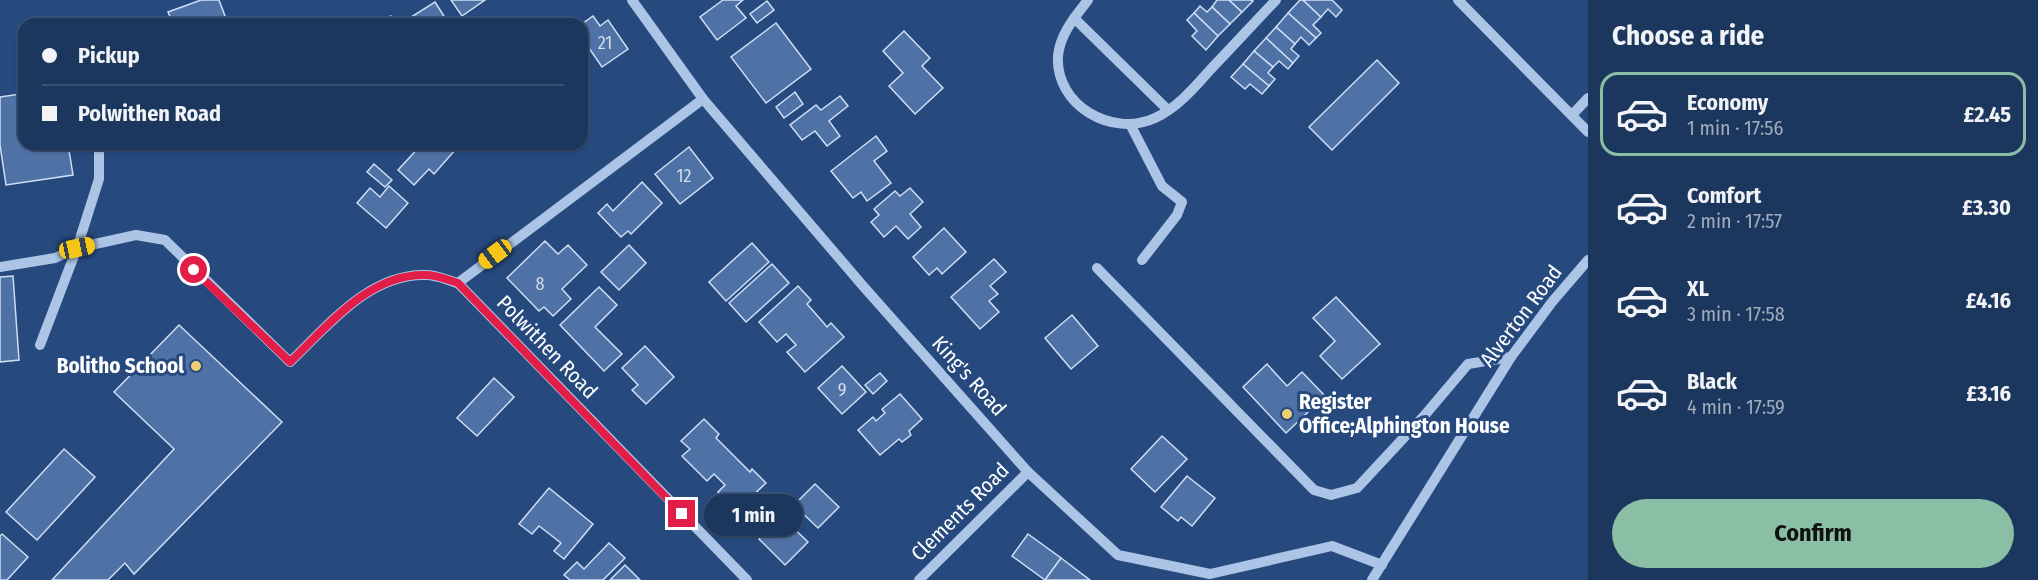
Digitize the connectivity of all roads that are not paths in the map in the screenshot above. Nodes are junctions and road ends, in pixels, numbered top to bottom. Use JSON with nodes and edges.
{"nodes":[{"id":1,"x":632,"y":0,"type":"edge"},
{"id":2,"x":1088,"y":0,"type":"edge"},
{"id":3,"x":1276,"y":0,"type":"edge"},
{"id":4,"x":1458,"y":0,"type":"edge"},
{"id":5,"x":1074,"y":18,"type":"junction"},
{"id":6,"x":1588,"y":98,"type":"edge"},
{"id":7,"x":703,"y":99,"type":"junction"},
{"id":8,"x":1168,"y":110,"type":"junction"},
{"id":9,"x":1572,"y":116,"type":"junction"},
{"id":10,"x":1130,"y":124,"type":"junction"},
{"id":11,"x":1588,"y":132,"type":"edge"},
{"id":12,"x":99,"y":150,"type":"edge"},
{"id":13,"x":77,"y":248,"type":"junction"},
{"id":14,"x":1142,"y":260,"type":"dead end"},
{"id":15,"x":1588,"y":260,"type":"edge"},
{"id":16,"x":0,"y":267,"type":"edge"},
{"id":17,"x":1097,"y":268,"type":"dead end"},
{"id":18,"x":458,"y":283,"type":"junction"},
{"id":19,"x":40,"y":345,"type":"dead end"},
{"id":20,"x":1511,"y":357,"type":"junction"},
{"id":21,"x":1028,"y":472,"type":"junction"},
{"id":22,"x":1382,"y":565,"type":"junction"},
{"id":23,"x":747,"y":580,"type":"edge"},
{"id":24,"x":919,"y":580,"type":"edge"},
{"id":25,"x":1372,"y":580,"type":"edge"}],
"edges":[{"from":1,"to":7,"type":"street","name":"King's Road"},
{"from":2,"to":5,"type":"street"},
{"from":3,"to":8,"type":"street"},
{"from":4,"to":9,"type":"street"},
{"from":5,"to":8,"type":"street"},
{"from":5,"to":10,"type":"street"},
{"from":6,"to":9,"type":"street"},
{"from":7,"to":18,"type":"street"},
{"from":7,"to":21,"type":"street","name":"King's Road"},
{"from":8,"to":10,"type":"street"},
{"from":9,"to":11,"type":"street"},
{"from":10,"to":14,"type":"street"},
{"from":12,"to":13,"type":"street"},
{"from":13,"to":16,"type":"street"},
{"from":13,"to":18,"type":"street"},
{"from":13,"to":19,"type":"street"},
{"from":15,"to":20,"type":"street","name":"Alverton Road"},
{"from":17,"to":20,"type":"street"},
{"from":18,"to":23,"type":"street","name":"Polwithen Road"},
{"from":20,"to":22,"type":"street","name":"Alverton Road"},
{"from":21,"to":22,"type":"street","name":"King's Road"},
{"from":21,"to":24,"type":"street","name":"Clements Road"},
{"from":22,"to":25,"type":"street","name":"Alverton Road"}]}
